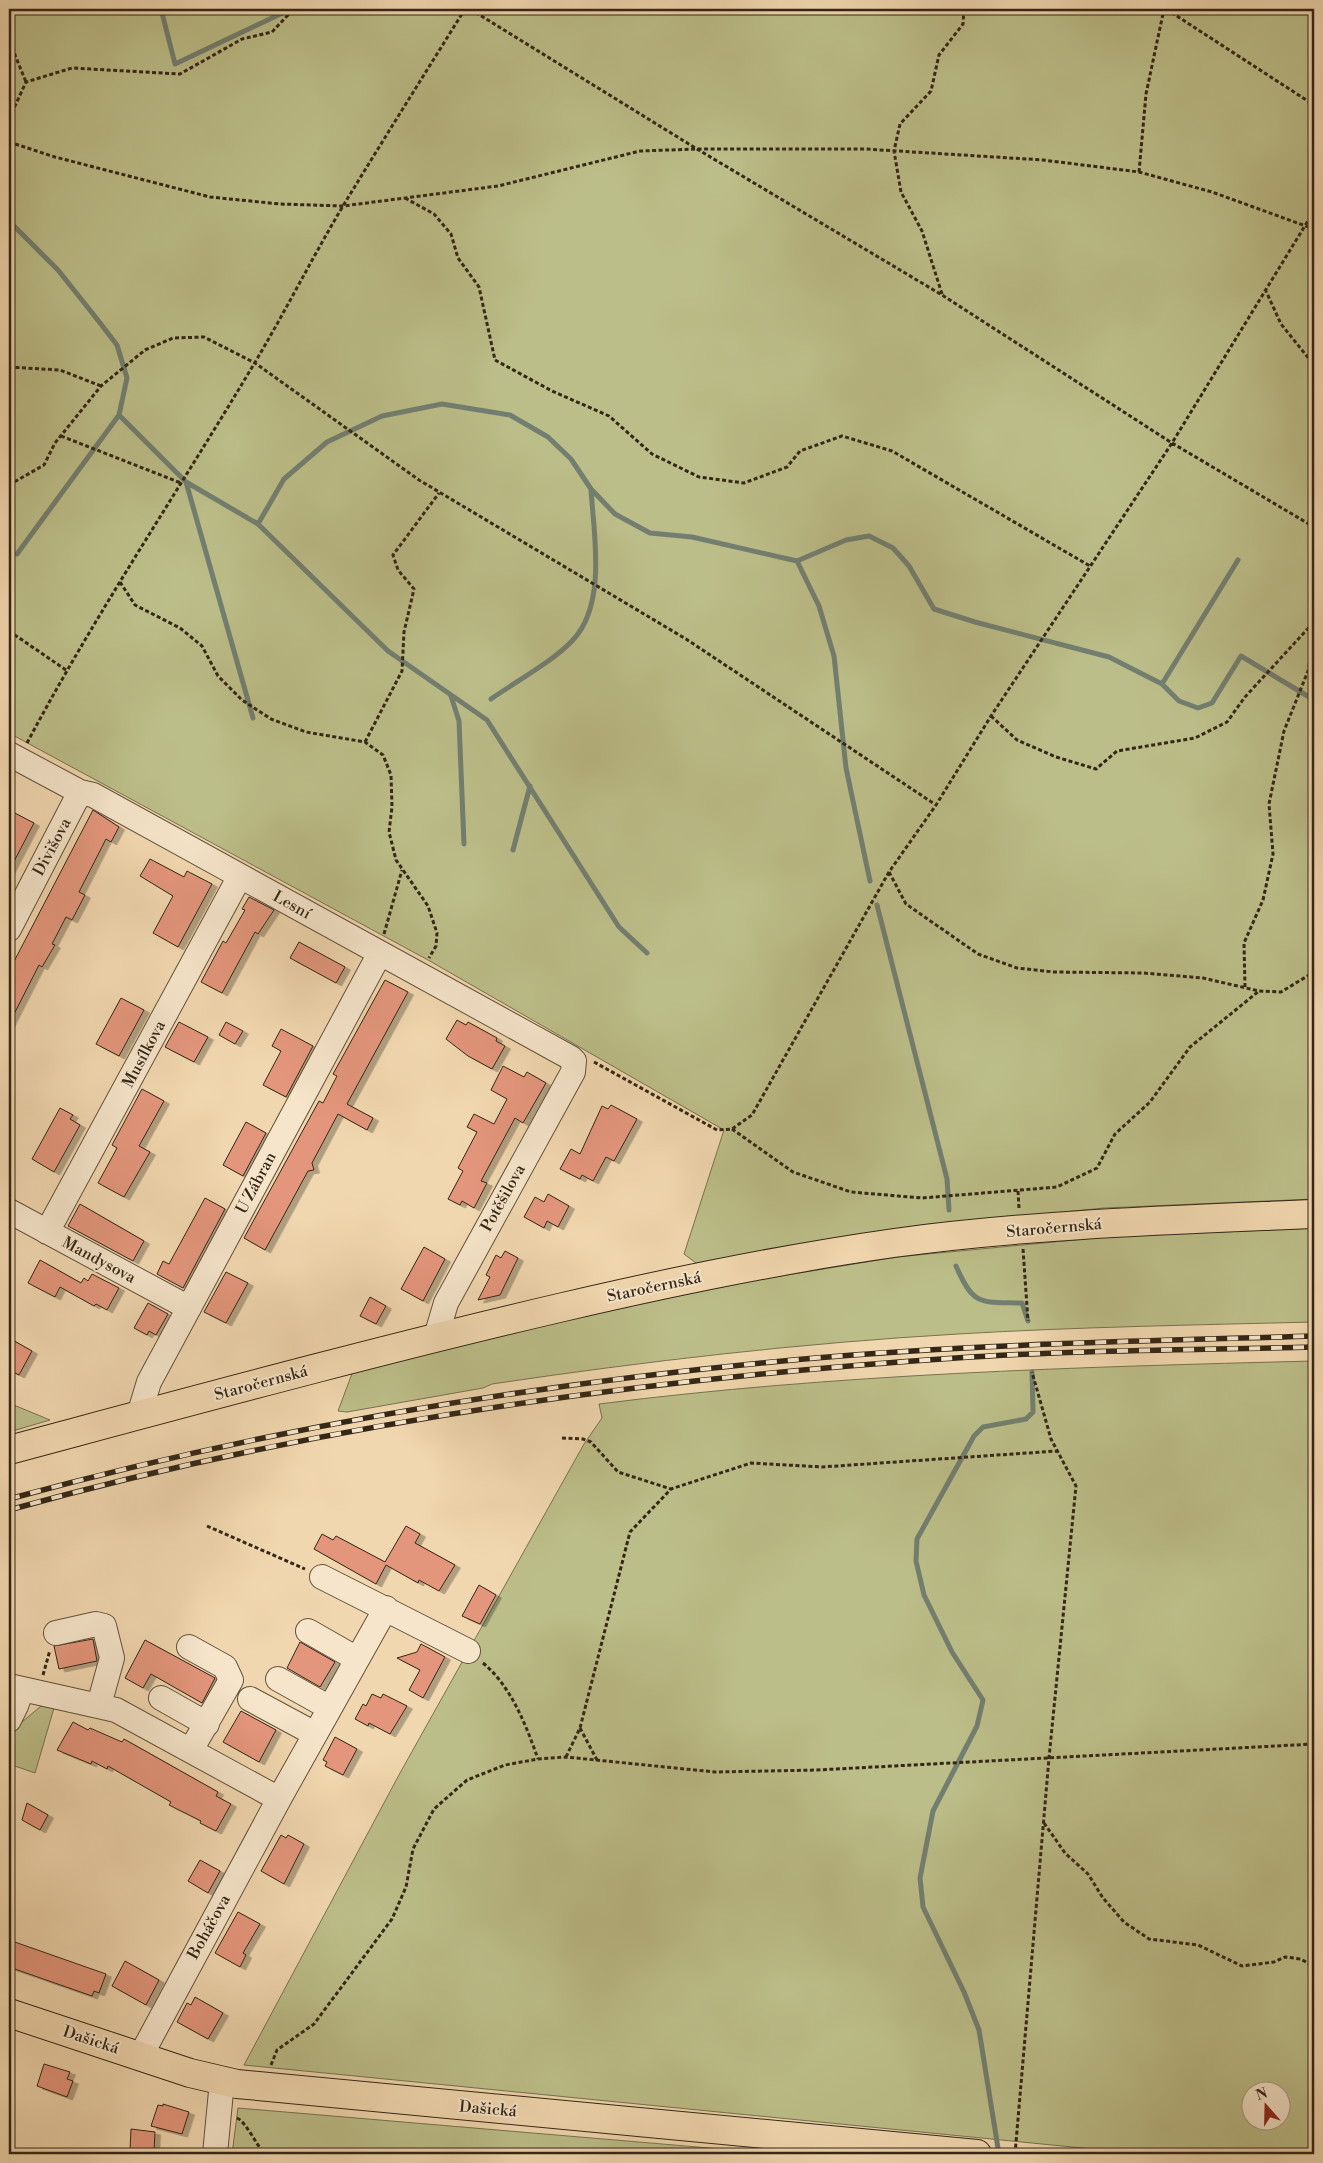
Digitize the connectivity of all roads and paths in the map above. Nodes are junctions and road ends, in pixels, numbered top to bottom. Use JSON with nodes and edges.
{"nodes":[{"id":1,"x":289,"y":9,"type":"edge"},
{"id":2,"x":464,"y":9,"type":"edge"},
{"id":3,"x":470,"y":9,"type":"edge"},
{"id":4,"x":964,"y":9,"type":"edge"},
{"id":5,"x":1165,"y":9,"type":"edge"},
{"id":6,"x":9,"y":28,"type":"edge"},
{"id":7,"x":26,"y":82,"type":"junction"},
{"id":8,"x":1314,"y":105,"type":"edge"},
{"id":9,"x":9,"y":119,"type":"edge"},
{"id":10,"x":9,"y":142,"type":"edge"},
{"id":11,"x":697,"y":149,"type":"junction"},
{"id":12,"x":894,"y":151,"type":"junction"},
{"id":13,"x":1139,"y":172,"type":"junction"},
{"id":14,"x":404,"y":198,"type":"junction"},
{"id":15,"x":343,"y":206,"type":"junction"},
{"id":16,"x":1314,"y":211,"type":"edge"},
{"id":17,"x":1306,"y":225,"type":"junction"},
{"id":18,"x":1314,"y":229,"type":"edge"},
{"id":19,"x":1265,"y":289,"type":"junction"},
{"id":20,"x":942,"y":295,"type":"junction"},
{"id":21,"x":255,"y":363,"type":"junction"},
{"id":22,"x":1314,"y":366,"type":"edge"},
{"id":23,"x":9,"y":367,"type":"edge"},
{"id":24,"x":101,"y":386,"type":"junction"},
{"id":25,"x":61,"y":436,"type":"junction"},
{"id":26,"x":1172,"y":442,"type":"junction"},
{"id":27,"x":181,"y":483,"type":"junction"},
{"id":28,"x":9,"y":485,"type":"edge"},
{"id":29,"x":439,"y":493,"type":"junction"},
{"id":30,"x":1314,"y":527,"type":"edge"},
{"id":31,"x":1090,"y":566,"type":"junction"},
{"id":32,"x":120,"y":582,"type":"junction"},
{"id":33,"x":1314,"y":621,"type":"edge"},
{"id":34,"x":9,"y":631,"type":"edge"},
{"id":35,"x":1314,"y":631,"type":"edge"},
{"id":36,"x":1314,"y":638,"type":"edge"},
{"id":37,"x":66,"y":670,"type":"junction"},
{"id":38,"x":991,"y":716,"type":"junction"},
{"id":39,"x":365,"y":742,"type":"junction"},
{"id":40,"x":14,"y":756,"type":"edge"},
{"id":41,"x":80,"y":792,"type":"junction"},
{"id":42,"x":936,"y":805,"type":"junction"},
{"id":43,"x":402,"y":869,"type":"junction"},
{"id":44,"x":889,"y":872,"type":"junction"},
{"id":45,"x":240,"y":876,"type":"junction"},
{"id":46,"x":9,"y":929,"type":"edge"},
{"id":47,"x":382,"y":945,"type":"junction"},
{"id":48,"x":428,"y":960,"type":"dead end"},
{"id":49,"x":1314,"y":972,"type":"edge"},
{"id":50,"x":1245,"y":988,"type":"junction"},
{"id":51,"x":1259,"y":991,"type":"junction"},
{"id":52,"x":574,"y":1061,"type":"junction"},
{"id":53,"x":732,"y":1128,"type":"junction"},
{"id":54,"x":9,"y":1211,"type":"edge"},
{"id":55,"x":1314,"y":1214,"type":"edge"},
{"id":56,"x":1021,"y":1231,"type":"junction"},
{"id":57,"x":47,"y":1232,"type":"junction"},
{"id":58,"x":189,"y":1308,"type":"junction"},
{"id":59,"x":1028,"y":1321,"type":"dead end"},
{"id":60,"x":436,"y":1337,"type":"junction"},
{"id":61,"x":1032,"y":1372,"type":"dead end"},
{"id":62,"x":139,"y":1415,"type":"junction"},
{"id":63,"x":562,"y":1438,"type":"dead end"},
{"id":64,"x":9,"y":1450,"type":"edge"},
{"id":65,"x":1058,"y":1451,"type":"junction"},
{"id":66,"x":671,"y":1489,"type":"junction"},
{"id":67,"x":207,"y":1526,"type":"dead end"},
{"id":68,"x":322,"y":1577,"type":"joint"},
{"id":69,"x":386,"y":1608,"type":"junction"},
{"id":70,"x":308,"y":1631,"type":"dead end"},
{"id":71,"x":56,"y":1633,"type":"joint"},
{"id":72,"x":189,"y":1647,"type":"dead end"},
{"id":73,"x":468,"y":1651,"type":"joint"},
{"id":74,"x":357,"y":1659,"type":"junction"},
{"id":75,"x":278,"y":1679,"type":"dead end"},
{"id":76,"x":23,"y":1689,"type":"edge"},
{"id":77,"x":161,"y":1698,"type":"dead end"},
{"id":78,"x":250,"y":1699,"type":"dead end"},
{"id":79,"x":99,"y":1705,"type":"junction"},
{"id":80,"x":330,"y":1708,"type":"junction"},
{"id":81,"x":9,"y":1720,"type":"edge"},
{"id":82,"x":206,"y":1724,"type":"junction"},
{"id":83,"x":580,"y":1728,"type":"junction"},
{"id":84,"x":315,"y":1734,"type":"junction"},
{"id":85,"x":1314,"y":1744,"type":"edge"},
{"id":86,"x":191,"y":1750,"type":"junction"},
{"id":87,"x":566,"y":1757,"type":"junction"},
{"id":88,"x":1049,"y":1758,"type":"junction"},
{"id":89,"x":538,"y":1759,"type":"junction"},
{"id":90,"x":597,"y":1760,"type":"junction"},
{"id":91,"x":279,"y":1799,"type":"junction"},
{"id":92,"x":1044,"y":1822,"type":"junction"},
{"id":93,"x":1314,"y":1967,"type":"edge"},
{"id":94,"x":9,"y":2013,"type":"edge"},
{"id":95,"x":140,"y":2057,"type":"junction"},
{"id":96,"x":222,"y":2081,"type":"junction"},
{"id":97,"x":267,"y":2088,"type":"junction"},
{"id":98,"x":230,"y":2115,"type":"dead end"},
{"id":99,"x":215,"y":2154,"type":"edge"},
{"id":100,"x":265,"y":2154,"type":"edge"},
{"id":101,"x":977,"y":2154,"type":"edge"},
{"id":102,"x":1015,"y":2154,"type":"edge"}],
"edges":[{"from":1,"to":7,"type":"path"},
{"from":2,"to":15,"type":"path"},
{"from":3,"to":11,"type":"path"},
{"from":4,"to":12,"type":"path"},
{"from":5,"to":8,"type":"path"},
{"from":5,"to":13,"type":"path"},
{"from":6,"to":7,"type":"path"},
{"from":7,"to":9,"type":"path"},
{"from":10,"to":15,"type":"path"},
{"from":11,"to":12,"type":"path"},
{"from":11,"to":14,"type":"path"},
{"from":11,"to":20,"type":"path"},
{"from":12,"to":13,"type":"path"},
{"from":12,"to":20,"type":"path"},
{"from":13,"to":17,"type":"path"},
{"from":14,"to":15,"type":"path"},
{"from":14,"to":31,"type":"path"},
{"from":15,"to":21,"type":"path"},
{"from":16,"to":17,"type":"path"},
{"from":17,"to":18,"type":"path"},
{"from":17,"to":19,"type":"path"},
{"from":19,"to":22,"type":"path"},
{"from":19,"to":26,"type":"path"},
{"from":20,"to":26,"type":"path"},
{"from":21,"to":24,"type":"path"},
{"from":21,"to":27,"type":"path"},
{"from":21,"to":29,"type":"path"},
{"from":23,"to":24,"type":"path"},
{"from":24,"to":25,"type":"path"},
{"from":25,"to":27,"type":"path"},
{"from":25,"to":28,"type":"path"},
{"from":26,"to":30,"type":"path"},
{"from":26,"to":31,"type":"path"},
{"from":27,"to":32,"type":"path"},
{"from":29,"to":39,"type":"path"},
{"from":29,"to":42,"type":"path"},
{"from":31,"to":38,"type":"path"},
{"from":32,"to":37,"type":"path"},
{"from":32,"to":39,"type":"path"},
{"from":33,"to":35,"type":"path"},
{"from":33,"to":38,"type":"path"},
{"from":34,"to":37,"type":"path"},
{"from":36,"to":50,"type":"path"},
{"from":37,"to":40,"type":"path"},
{"from":38,"to":42,"type":"path"},
{"from":39,"to":43,"type":"path"},
{"from":40,"to":41,"type":"street","name":"Lesní"},
{"from":41,"to":45,"type":"street","name":"Lesní"},
{"from":41,"to":46,"type":"street","name":"Divišova"},
{"from":42,"to":44,"type":"path"},
{"from":43,"to":47,"type":"path"},
{"from":43,"to":48,"type":"path"},
{"from":44,"to":50,"type":"path"},
{"from":44,"to":53,"type":"path"},
{"from":45,"to":47,"type":"street","name":"Lesní"},
{"from":45,"to":57,"type":"street","name":"Musílkova"},
{"from":47,"to":52,"type":"street","name":"Lesní"},
{"from":47,"to":58,"type":"street","name":"U Zábran"},
{"from":49,"to":51,"type":"path"},
{"from":50,"to":51,"type":"path"},
{"from":51,"to":53,"type":"path"},
{"from":52,"to":53,"type":"path"},
{"from":52,"to":60,"type":"street","name":"Potěšilova"},
{"from":54,"to":57,"type":"street","name":"Mandysova"},
{"from":55,"to":56,"type":"main road","name":"Staročernská"},
{"from":56,"to":59,"type":"path"},
{"from":56,"to":60,"type":"main road","name":"Staročernská"},
{"from":57,"to":58,"type":"street","name":"Mandysova"},
{"from":58,"to":62,"type":"street","name":"U Zábran"},
{"from":60,"to":62,"type":"main road","name":"Staročernská"},
{"from":61,"to":65,"type":"path"},
{"from":62,"to":64,"type":"main road","name":"Staročernská"},
{"from":63,"to":66,"type":"path"},
{"from":65,"to":66,"type":"path"},
{"from":65,"to":88,"type":"path"},
{"from":66,"to":83,"type":"path"},
{"from":67,"to":68,"type":"path"},
{"from":68,"to":69,"type":"street"},
{"from":69,"to":73,"type":"street"},
{"from":69,"to":74,"type":"street","name":"Boháčova"},
{"from":70,"to":74,"type":"street"},
{"from":71,"to":76,"type":"path"},
{"from":71,"to":79,"type":"street"},
{"from":72,"to":82,"type":"street"},
{"from":73,"to":89,"type":"path"},
{"from":74,"to":80,"type":"street","name":"Boháčova"},
{"from":75,"to":80,"type":"street"},
{"from":76,"to":79,"type":"street"},
{"from":76,"to":81,"type":"street"},
{"from":77,"to":82,"type":"street"},
{"from":78,"to":84,"type":"street"},
{"from":79,"to":86,"type":"street"},
{"from":80,"to":84,"type":"street","name":"Boháčova"},
{"from":82,"to":86,"type":"street"},
{"from":83,"to":87,"type":"path"},
{"from":83,"to":90,"type":"path"},
{"from":84,"to":91,"type":"street","name":"Boháčova"},
{"from":85,"to":88,"type":"path"},
{"from":86,"to":91,"type":"street"},
{"from":87,"to":89,"type":"path"},
{"from":87,"to":90,"type":"path"},
{"from":88,"to":90,"type":"path"},
{"from":88,"to":92,"type":"path"},
{"from":89,"to":97,"type":"path"},
{"from":91,"to":95,"type":"street","name":"Boháčova"},
{"from":92,"to":93,"type":"path"},
{"from":92,"to":102,"type":"path"},
{"from":94,"to":95,"type":"main road","name":"Dašická"},
{"from":95,"to":96,"type":"main road","name":"Dašická"},
{"from":96,"to":97,"type":"main road","name":"Dašická"},
{"from":96,"to":99,"type":"street"},
{"from":97,"to":101,"type":"main road","name":"Dašická"},
{"from":98,"to":100,"type":"path"}]}
